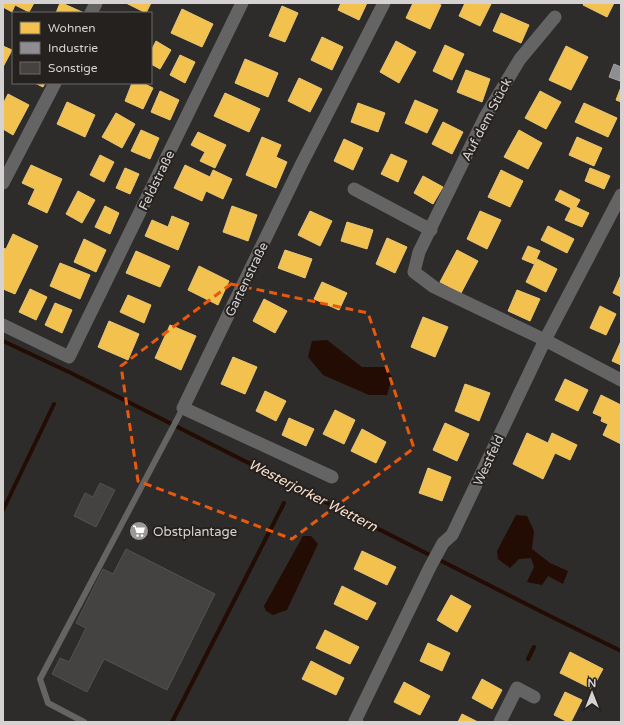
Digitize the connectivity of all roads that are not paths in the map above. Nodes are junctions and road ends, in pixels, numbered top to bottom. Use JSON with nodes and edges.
{"nodes":[{"id":1,"x":96,"y":3,"type":"edge"},
{"id":2,"x":242,"y":3,"type":"edge"},
{"id":3,"x":384,"y":3,"type":"edge"},
{"id":4,"x":92,"y":12,"type":"edge"},
{"id":5,"x":555,"y":17,"type":"dead end"},
{"id":6,"x":54,"y":84,"type":"edge"},
{"id":7,"x":3,"y":183,"type":"edge"},
{"id":8,"x":354,"y":189,"type":"dead end"},
{"id":9,"x":621,"y":195,"type":"edge"},
{"id":10,"x":431,"y":230,"type":"junction"},
{"id":11,"x":3,"y":325,"type":"edge"},
{"id":12,"x":545,"y":340,"type":"junction"},
{"id":13,"x":621,"y":380,"type":"edge"},
{"id":14,"x":182,"y":411,"type":"junction"},
{"id":15,"x":332,"y":478,"type":"dead end"},
{"id":16,"x":534,"y":697,"type":"dead end"},
{"id":17,"x":84,"y":722,"type":"edge"},
{"id":18,"x":357,"y":722,"type":"edge"},
{"id":19,"x":500,"y":722,"type":"edge"}],
"edges":[{"from":1,"to":4,"type":"street"},
{"from":2,"to":11,"type":"street","name":"Feldstraße"},
{"from":3,"to":14,"type":"street","name":"Gartenstraße"},
{"from":5,"to":10,"type":"street","name":"Auf dem Stück"},
{"from":6,"to":7,"type":"street"},
{"from":8,"to":10,"type":"street"},
{"from":9,"to":12,"type":"street","name":"Westfeld"},
{"from":10,"to":12,"type":"street","name":"Auf dem Stück"},
{"from":12,"to":13,"type":"street"},
{"from":12,"to":18,"type":"street","name":"Westfeld"},
{"from":14,"to":15,"type":"street"},
{"from":14,"to":17,"type":"lane"},
{"from":16,"to":19,"type":"street"}]}
